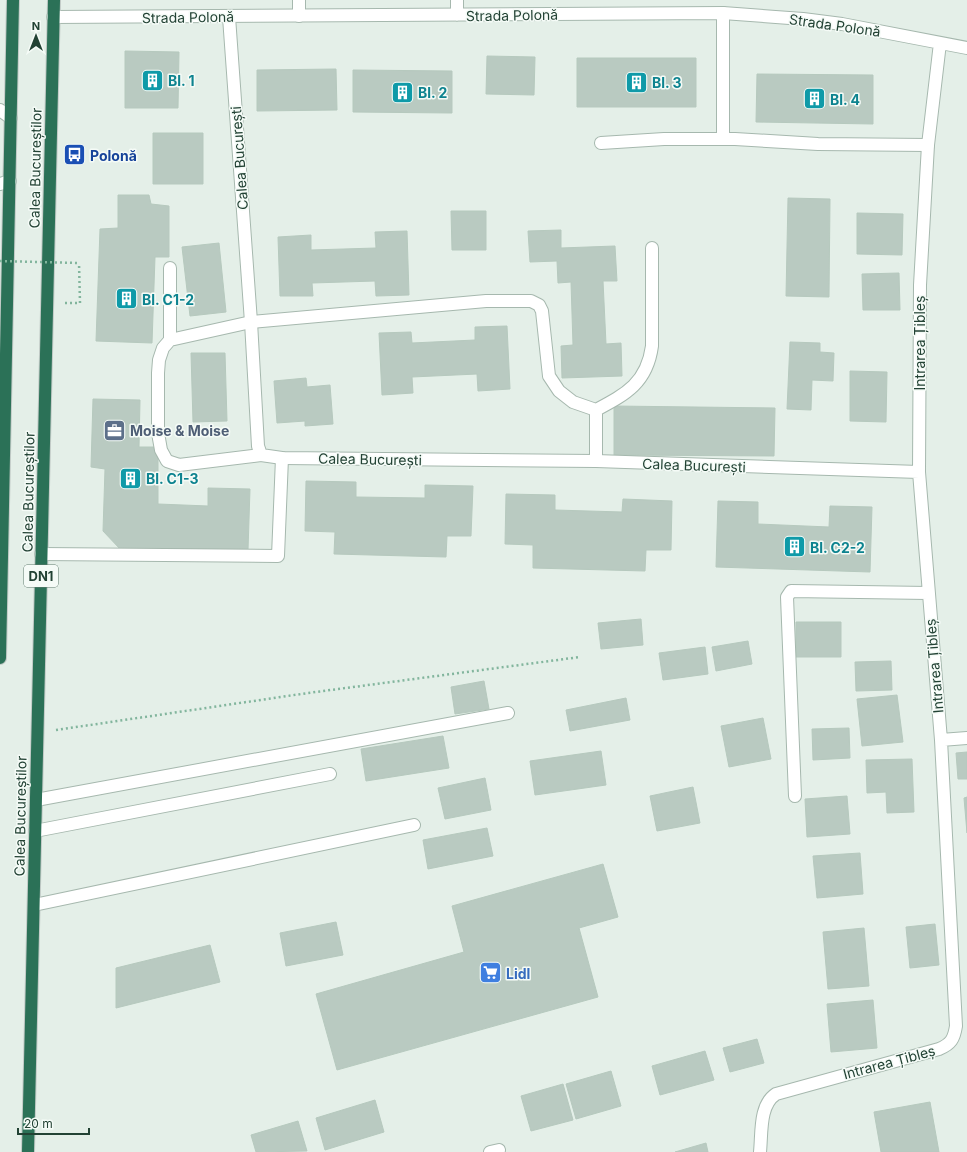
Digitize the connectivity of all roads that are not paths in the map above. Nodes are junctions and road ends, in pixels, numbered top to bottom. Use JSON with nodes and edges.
{"nodes":[{"id":1,"x":13,"y":0,"type":"edge"},
{"id":2,"x":54,"y":0,"type":"edge"},
{"id":3,"x":299,"y":0,"type":"edge"},
{"id":4,"x":458,"y":0,"type":"edge"},
{"id":5,"x":723,"y":13,"type":"junction"},
{"id":6,"x":457,"y":15,"type":"junction"},
{"id":7,"x":299,"y":16,"type":"junction"},
{"id":8,"x":229,"y":17,"type":"junction"},
{"id":9,"x":53,"y":18,"type":"junction"},
{"id":10,"x":940,"y":43,"type":"junction"},
{"id":11,"x":967,"y":48,"type":"edge"},
{"id":12,"x":0,"y":110,"type":"edge"},
{"id":13,"x":11,"y":118,"type":"junction"},
{"id":14,"x":723,"y":139,"type":"junction"},
{"id":15,"x":601,"y":143,"type":"dead end"},
{"id":16,"x":928,"y":145,"type":"junction"},
{"id":17,"x":5,"y":183,"type":"edge"},
{"id":18,"x":652,"y":248,"type":"dead end"},
{"id":19,"x":170,"y":268,"type":"dead end"},
{"id":20,"x":251,"y":322,"type":"junction"},
{"id":21,"x":170,"y":340,"type":"junction"},
{"id":22,"x":596,"y":410,"type":"junction"},
{"id":23,"x":261,"y":455,"type":"junction"},
{"id":24,"x":282,"y":458,"type":"junction"},
{"id":25,"x":596,"y":461,"type":"junction"},
{"id":26,"x":919,"y":472,"type":"junction"},
{"id":27,"x":41,"y":554,"type":"junction"},
{"id":28,"x":1,"y":582,"type":"edge"},
{"id":29,"x":928,"y":593,"type":"junction"},
{"id":30,"x":0,"y":658,"type":"edge"},
{"id":31,"x":508,"y":713,"type":"dead end"},
{"id":32,"x":967,"y":738,"type":"edge"},
{"id":33,"x":941,"y":740,"type":"junction"},
{"id":34,"x":330,"y":774,"type":"dead end"},
{"id":35,"x":795,"y":796,"type":"dead end"},
{"id":36,"x":36,"y":800,"type":"junction"},
{"id":37,"x":414,"y":825,"type":"dead end"},
{"id":38,"x":35,"y":831,"type":"junction"},
{"id":39,"x":34,"y":905,"type":"junction"},
{"id":40,"x":28,"y":1152,"type":"edge"},
{"id":41,"x":760,"y":1152,"type":"edge"}],
"edges":[{"from":1,"to":13,"type":"highway","name":"Calea Bucureștilor"},
{"from":2,"to":9,"type":"highway","name":"Calea Bucureștilor","number":"DN1"},
{"from":3,"to":7,"type":"street"},
{"from":4,"to":6,"type":"street"},
{"from":5,"to":6,"type":"street","name":"Strada Polonă"},
{"from":5,"to":10,"type":"street","name":"Strada Polonă"},
{"from":5,"to":14,"type":"street"},
{"from":6,"to":7,"type":"street","name":"Strada Polonă"},
{"from":7,"to":8,"type":"street","name":"Strada Polonă"},
{"from":8,"to":9,"type":"street","name":"Strada Polonă"},
{"from":8,"to":20,"type":"street","name":"Calea București"},
{"from":9,"to":27,"type":"highway","name":"Calea Bucureștilor","number":"DN1"},
{"from":10,"to":11,"type":"street","name":"Strada Polonă"},
{"from":10,"to":16,"type":"street","name":"Intrarea Țibleș"},
{"from":12,"to":13,"type":"street"},
{"from":13,"to":17,"type":"highway","name":"Calea Bucureștilor"},
{"from":14,"to":15,"type":"street"},
{"from":14,"to":16,"type":"street"},
{"from":16,"to":26,"type":"street","name":"Intrarea Țibleș"},
{"from":17,"to":28,"type":"highway","name":"Calea Bucureștilor"},
{"from":18,"to":22,"type":"street"},
{"from":19,"to":21,"type":"street"},
{"from":20,"to":21,"type":"street"},
{"from":20,"to":22,"type":"street"},
{"from":20,"to":23,"type":"street","name":"Calea București"},
{"from":21,"to":23,"type":"street"},
{"from":22,"to":25,"type":"street"},
{"from":23,"to":24,"type":"street","name":"Calea București"},
{"from":24,"to":25,"type":"street","name":"Calea București"},
{"from":24,"to":27,"type":"street"},
{"from":25,"to":26,"type":"street","name":"Calea București"},
{"from":26,"to":29,"type":"street","name":"Intrarea Țibleș"},
{"from":27,"to":36,"type":"highway","name":"Calea Bucureștilor","number":"DN1"},
{"from":28,"to":30,"type":"highway","name":"Calea Bucureștilor"},
{"from":29,"to":33,"type":"street","name":"Intrarea Țibleș"},
{"from":29,"to":35,"type":"street"},
{"from":31,"to":36,"type":"street"},
{"from":32,"to":33,"type":"street"},
{"from":33,"to":41,"type":"street","name":"Intrarea Țibleș"},
{"from":34,"to":38,"type":"street"},
{"from":36,"to":38,"type":"highway","name":"Calea Bucureștilor","number":"DN1"},
{"from":37,"to":39,"type":"street"},
{"from":38,"to":39,"type":"highway","name":"Calea Bucureștilor","number":"DN1"},
{"from":39,"to":40,"type":"highway","name":"Calea Bucureștilor","number":"DN1"}]}
